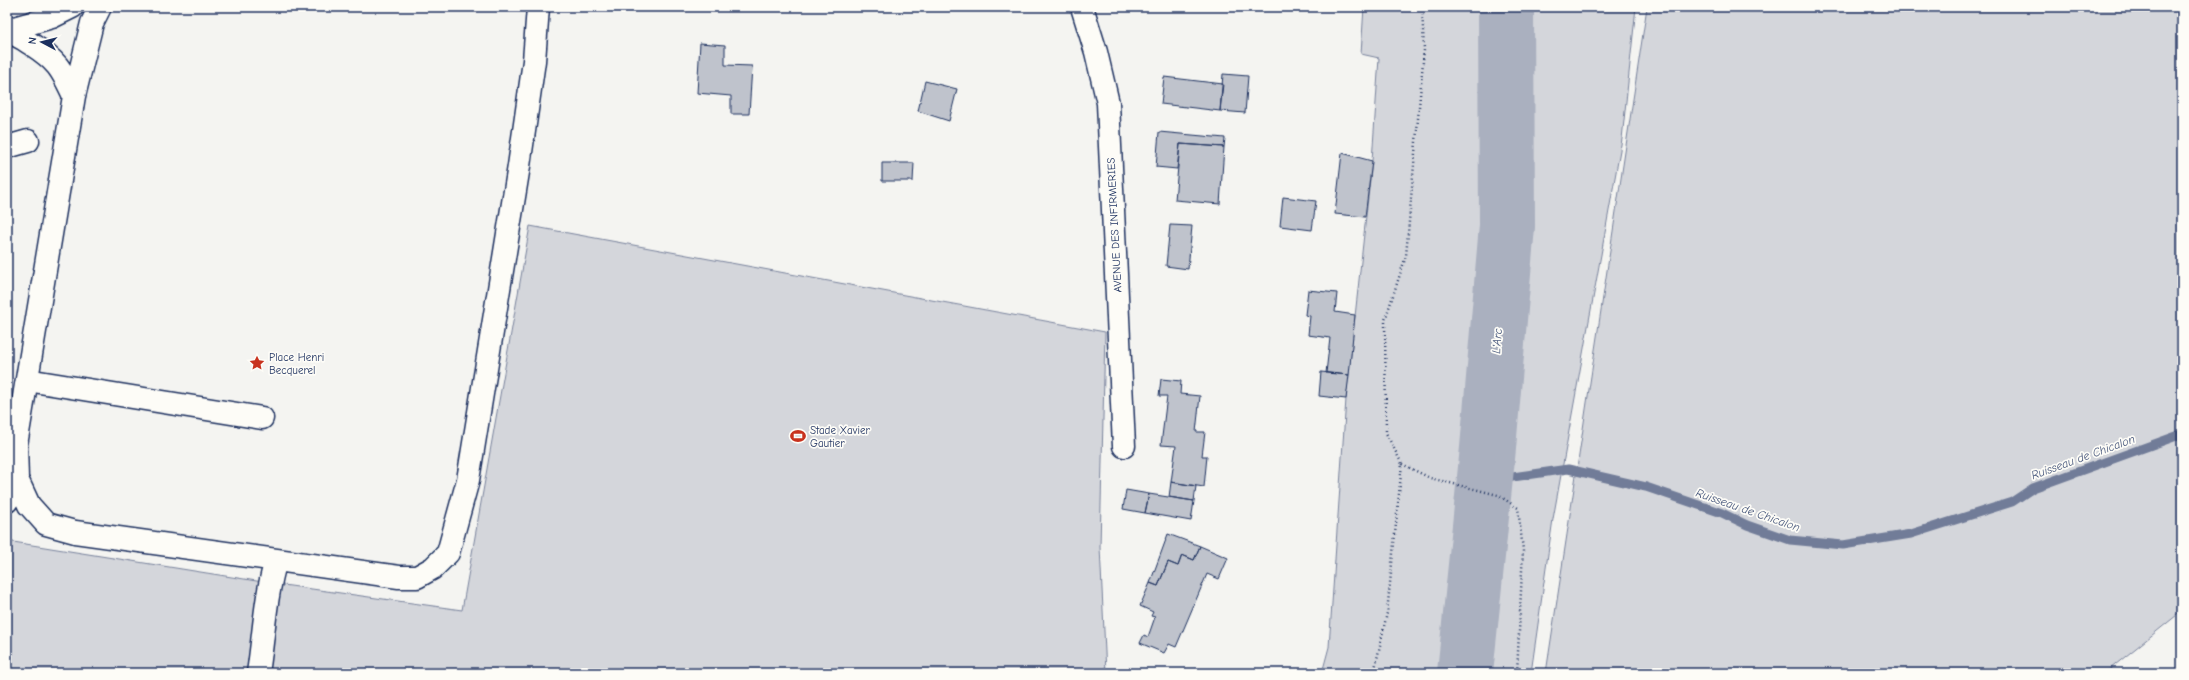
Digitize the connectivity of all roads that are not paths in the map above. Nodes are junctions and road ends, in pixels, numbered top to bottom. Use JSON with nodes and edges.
{"nodes":[{"id":1,"x":72,"y":7,"type":"edge"},
{"id":2,"x":100,"y":7,"type":"edge"},
{"id":3,"x":538,"y":7,"type":"edge"},
{"id":4,"x":1082,"y":7,"type":"edge"},
{"id":5,"x":7,"y":31,"type":"edge"},
{"id":6,"x":74,"y":96,"type":"junction"},
{"id":7,"x":28,"y":141,"type":"dead end"},
{"id":8,"x":7,"y":147,"type":"edge"},
{"id":9,"x":27,"y":380,"type":"junction"},
{"id":10,"x":262,"y":418,"type":"dead end"},
{"id":11,"x":1124,"y":446,"type":"dead end"},
{"id":12,"x":16,"y":479,"type":"junction"},
{"id":13,"x":7,"y":502,"type":"edge"},
{"id":14,"x":276,"y":560,"type":"junction"},
{"id":15,"x":258,"y":673,"type":"edge"}],
"edges":[{"from":1,"to":5,"type":"street"},
{"from":2,"to":6,"type":"street"},
{"from":3,"to":14,"type":"street"},
{"from":4,"to":11,"type":"street","name":"AVENUE DES INFIRMERIES"},
{"from":5,"to":6,"type":"street"},
{"from":6,"to":9,"type":"street"},
{"from":7,"to":8,"type":"street"},
{"from":9,"to":10,"type":"street"},
{"from":9,"to":12,"type":"street"},
{"from":12,"to":13,"type":"street"},
{"from":12,"to":14,"type":"street"},
{"from":14,"to":15,"type":"street"}]}
